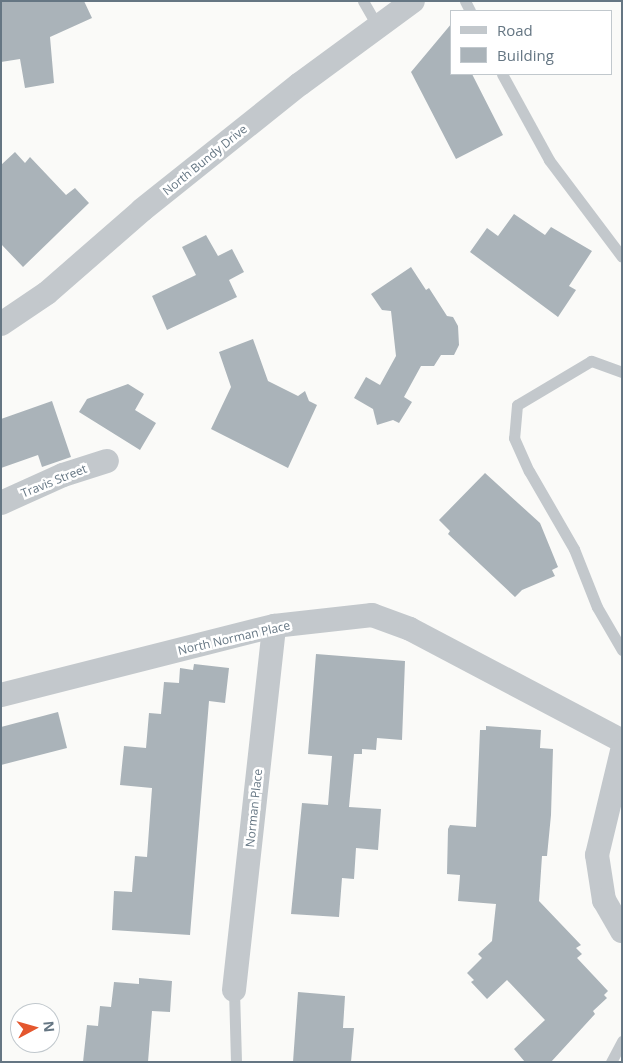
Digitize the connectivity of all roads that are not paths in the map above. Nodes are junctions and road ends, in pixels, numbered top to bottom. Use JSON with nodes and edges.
{"nodes":[{"id":1,"x":363,"y":1,"type":"edge"},
{"id":2,"x":413,"y":1,"type":"edge"},
{"id":3,"x":378,"y":27,"type":"junction"},
{"id":4,"x":503,"y":75,"type":"edge"},
{"id":5,"x":622,"y":257,"type":"edge"},
{"id":6,"x":1,"y":324,"type":"edge"},
{"id":7,"x":622,"y":372,"type":"edge"},
{"id":8,"x":108,"y":461,"type":"dead end"},
{"id":9,"x":1,"y":503,"type":"edge"},
{"id":10,"x":274,"y":626,"type":"junction"},
{"id":11,"x":622,"y":650,"type":"edge"},
{"id":12,"x":1,"y":695,"type":"edge"},
{"id":13,"x":622,"y":742,"type":"edge"},
{"id":14,"x":622,"y":751,"type":"edge"},
{"id":15,"x":622,"y":931,"type":"edge"},
{"id":16,"x":234,"y":990,"type":"joint"},
{"id":17,"x":622,"y":1041,"type":"edge"},
{"id":18,"x":236,"y":1062,"type":"edge"},
{"id":19,"x":611,"y":1062,"type":"edge"}],
"edges":[{"from":1,"to":3,"type":"lane"},
{"from":2,"to":3,"type":"street","name":"North Bundy Drive"},
{"from":3,"to":6,"type":"street","name":"North Bundy Drive"},
{"from":4,"to":5,"type":"lane"},
{"from":7,"to":11,"type":"lane"},
{"from":8,"to":9,"type":"street","name":"Travis Street"},
{"from":10,"to":12,"type":"street","name":"North Norman Place"},
{"from":10,"to":13,"type":"street","name":"North Norman Place"},
{"from":10,"to":16,"type":"street","name":"Norman Place"},
{"from":14,"to":15,"type":"street"},
{"from":16,"to":18,"type":"lane"},
{"from":17,"to":19,"type":"lane"}]}
